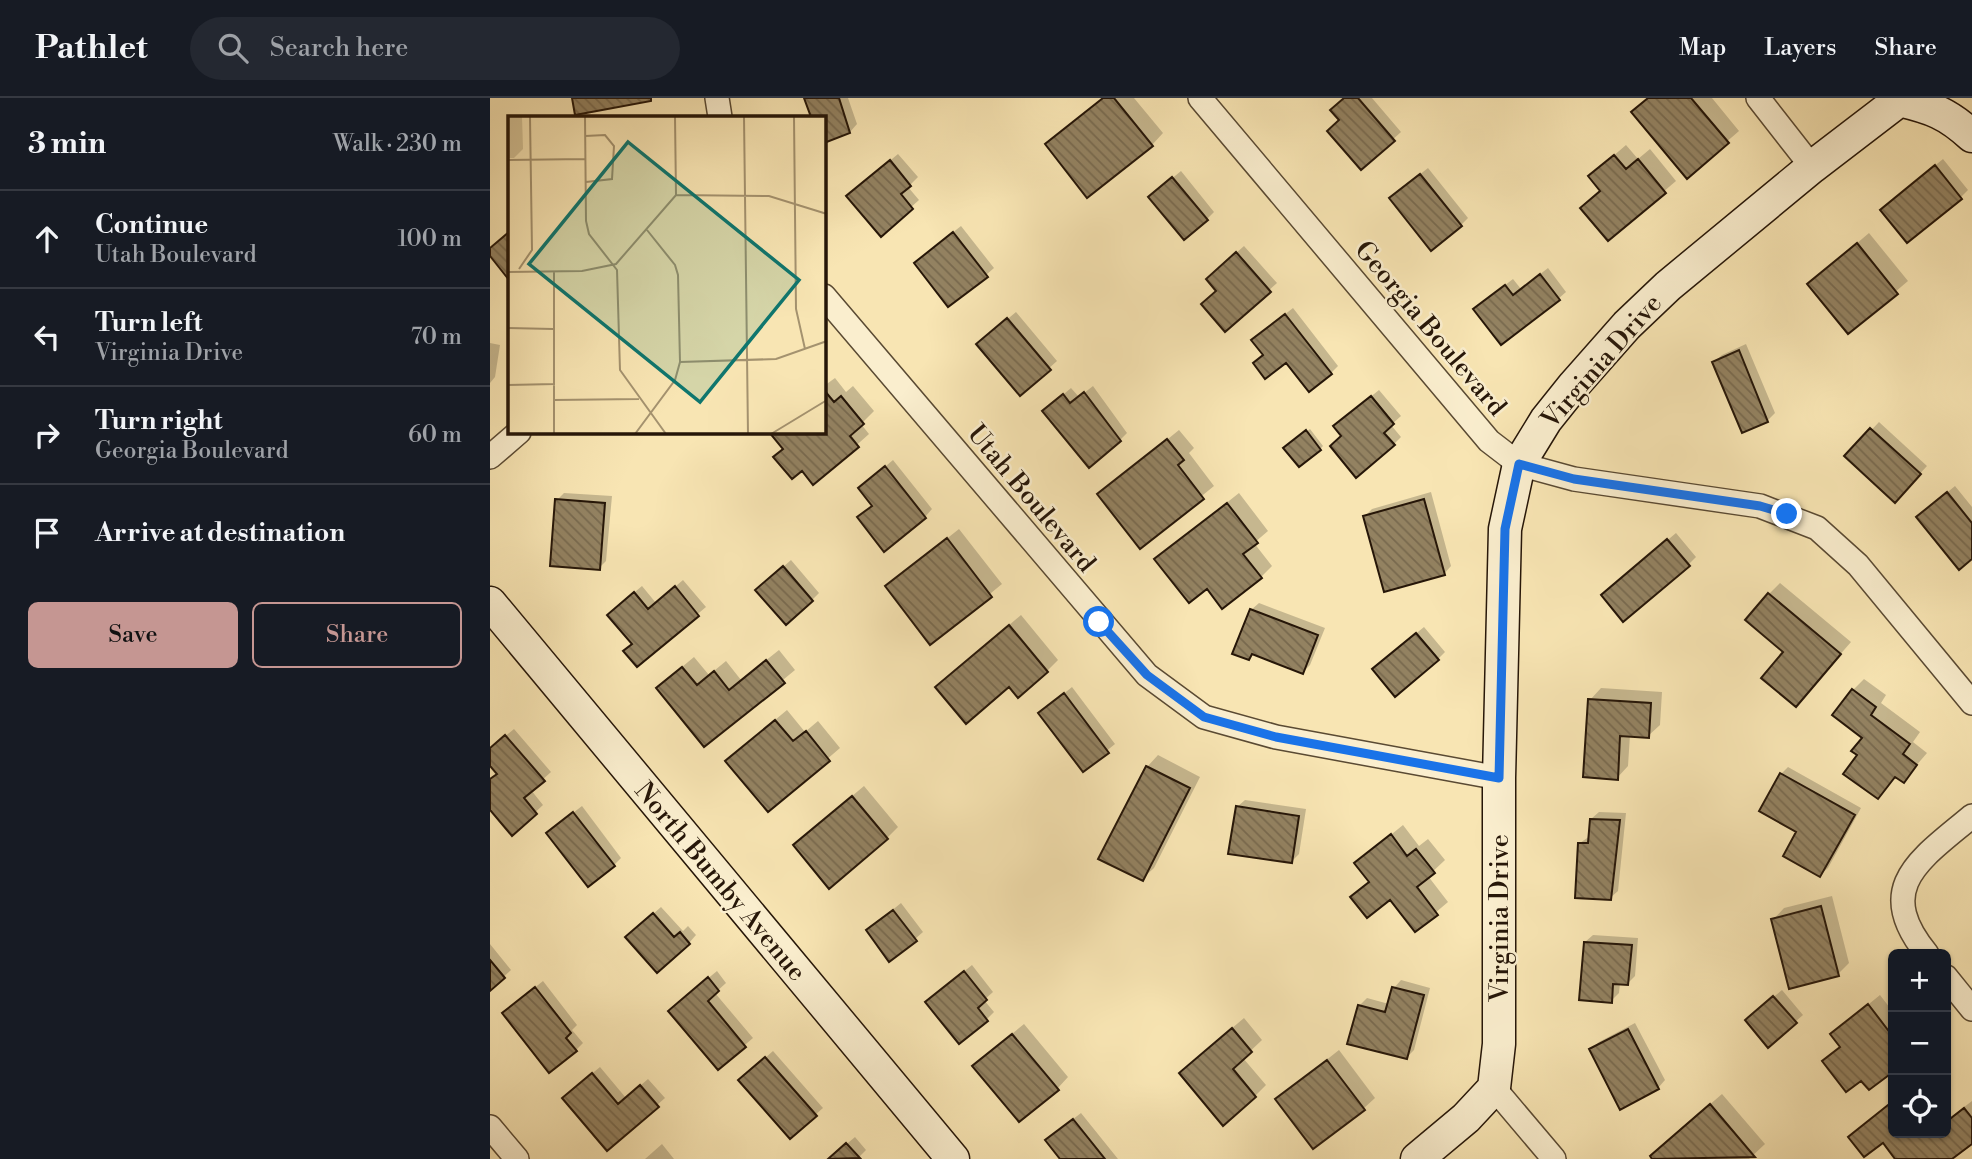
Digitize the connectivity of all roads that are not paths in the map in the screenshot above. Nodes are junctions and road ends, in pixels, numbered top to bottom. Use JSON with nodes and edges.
{"nodes":[{"id":1,"x":717,"y":98,"type":"edge"},
{"id":2,"x":1200,"y":98,"type":"edge"},
{"id":3,"x":1758,"y":98,"type":"edge"},
{"id":4,"x":1901,"y":99,"type":"edge"},
{"id":5,"x":720,"y":116,"type":"edge"},
{"id":6,"x":1972,"y":136,"type":"edge"},
{"id":7,"x":1812,"y":167,"type":"junction"},
{"id":8,"x":826,"y":298,"type":"edge"},
{"id":9,"x":517,"y":434,"type":"edge"},
{"id":10,"x":490,"y":457,"type":"edge"},
{"id":11,"x":1519,"y":464,"type":"junction"},
{"id":12,"x":490,"y":603,"type":"edge"},
{"id":13,"x":1972,"y":703,"type":"edge"},
{"id":14,"x":1499,"y":778,"type":"junction"},
{"id":15,"x":1972,"y":816,"type":"edge"},
{"id":16,"x":1923,"y":949,"type":"edge"},
{"id":17,"x":1951,"y":983,"type":"edge"},
{"id":18,"x":1972,"y":1009,"type":"edge"},
{"id":19,"x":1494,"y":1088,"type":"junction"},
{"id":20,"x":490,"y":1127,"type":"edge"},
{"id":21,"x":517,"y":1159,"type":"edge"},
{"id":22,"x":953,"y":1159,"type":"edge"},
{"id":23,"x":1417,"y":1159,"type":"edge"},
{"id":24,"x":1554,"y":1159,"type":"edge"}],
"edges":[{"from":1,"to":5,"type":"street"},
{"from":2,"to":11,"type":"street","name":"Georgia Boulevard"},
{"from":3,"to":7,"type":"street"},
{"from":4,"to":6,"type":"street"},
{"from":4,"to":7,"type":"street","name":"Virginia Drive"},
{"from":7,"to":11,"type":"street","name":"Virginia Drive"},
{"from":8,"to":14,"type":"street","name":"Utah Boulevard"},
{"from":9,"to":10,"type":"street"},
{"from":11,"to":13,"type":"street","name":"Georgia Boulevard"},
{"from":11,"to":14,"type":"street","name":"Virginia Drive"},
{"from":12,"to":22,"type":"street","name":"North Bumby Avenue"},
{"from":14,"to":19,"type":"street","name":"Virginia Drive"},
{"from":15,"to":16,"type":"street"},
{"from":17,"to":18,"type":"street"},
{"from":19,"to":23,"type":"street"},
{"from":19,"to":24,"type":"street"},
{"from":20,"to":21,"type":"street"}]}
